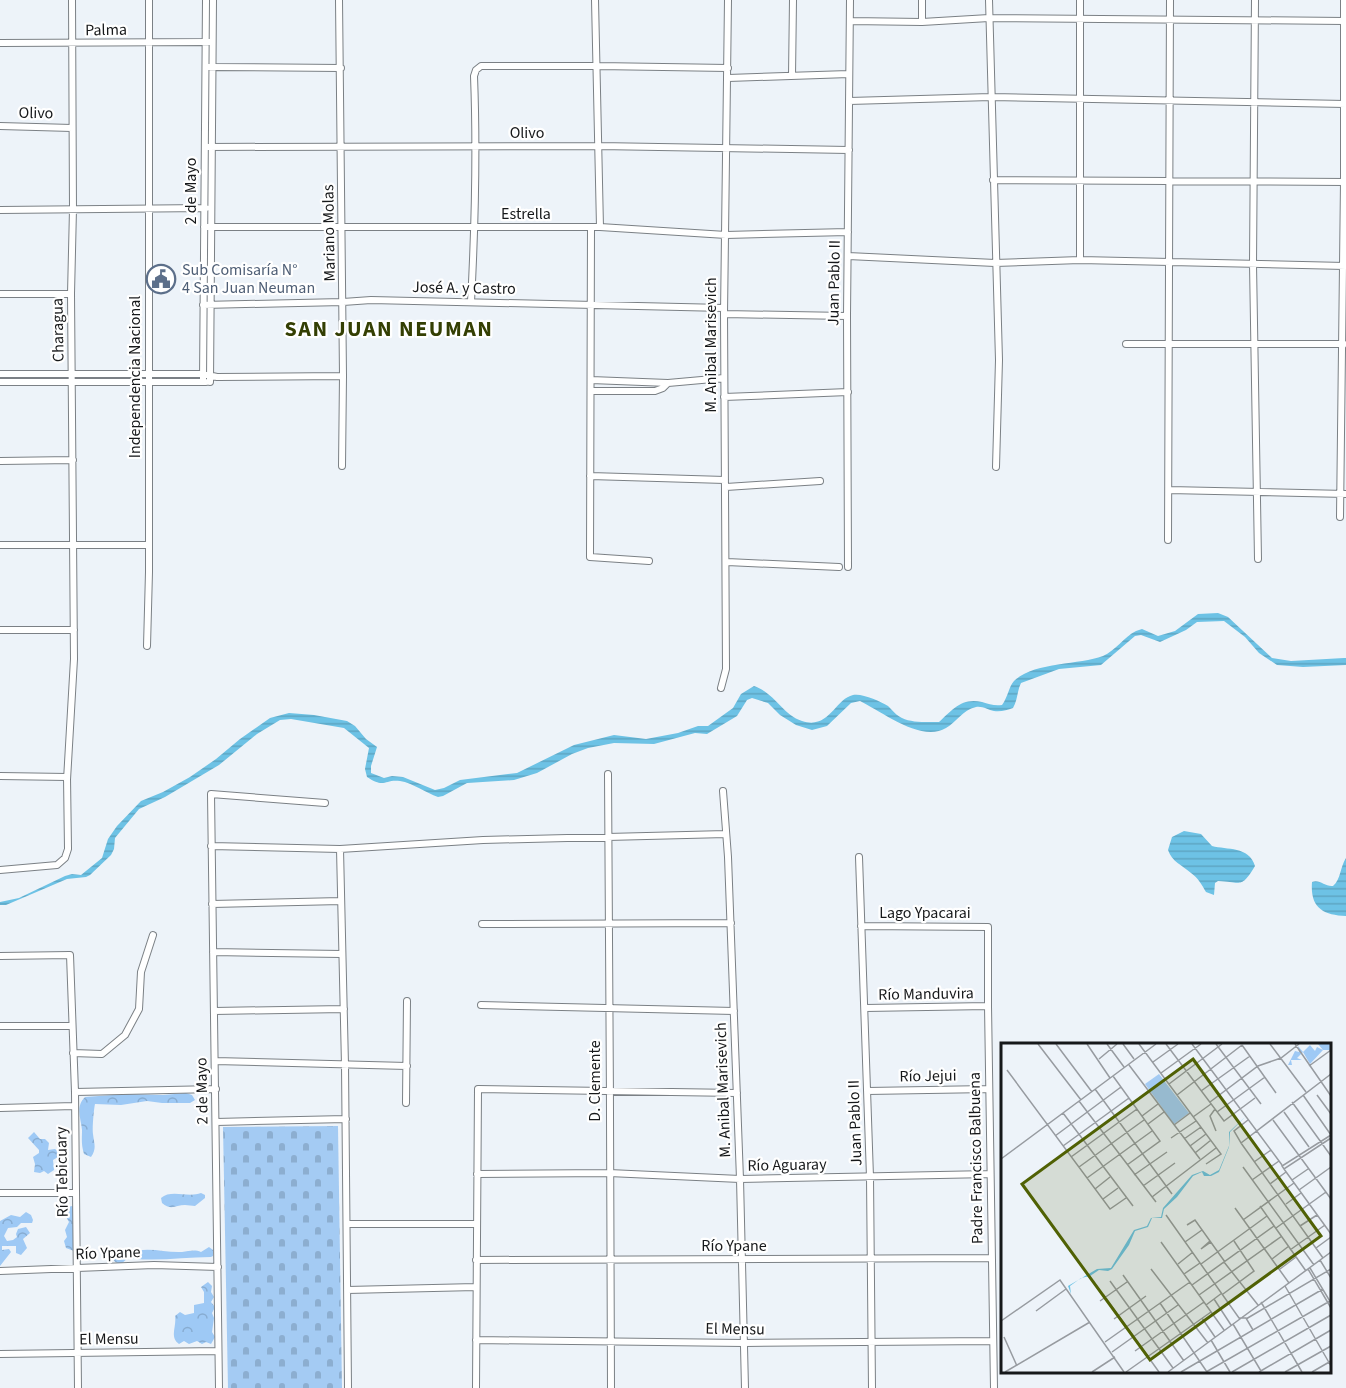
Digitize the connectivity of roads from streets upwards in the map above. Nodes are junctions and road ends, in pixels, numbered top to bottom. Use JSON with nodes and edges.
{"nodes":[{"id":1,"x":72,"y":0,"type":"edge"},
{"id":2,"x":149,"y":0,"type":"edge"},
{"id":3,"x":206,"y":0,"type":"edge"},
{"id":4,"x":213,"y":0,"type":"edge"},
{"id":5,"x":339,"y":0,"type":"edge"},
{"id":6,"x":595,"y":0,"type":"edge"},
{"id":7,"x":728,"y":0,"type":"edge"},
{"id":8,"x":793,"y":0,"type":"edge"},
{"id":9,"x":850,"y":0,"type":"edge"},
{"id":10,"x":922,"y":0,"type":"edge"},
{"id":11,"x":988,"y":0,"type":"edge"},
{"id":12,"x":1080,"y":0,"type":"edge"},
{"id":13,"x":1170,"y":0,"type":"edge"},
{"id":14,"x":1255,"y":0,"type":"edge"},
{"id":15,"x":1344,"y":0,"type":"edge"},
{"id":16,"x":989,"y":18,"type":"junction"},
{"id":17,"x":1080,"y":19,"type":"junction"},
{"id":18,"x":1170,"y":20,"type":"junction"},
{"id":19,"x":850,"y":21,"type":"junction"},
{"id":20,"x":1256,"y":21,"type":"junction"},
{"id":21,"x":1345,"y":21,"type":"edge"},
{"id":22,"x":922,"y":22,"type":"junction"},
{"id":23,"x":209,"y":42,"type":"junction"},
{"id":24,"x":0,"y":43,"type":"edge"},
{"id":25,"x":148,"y":43,"type":"junction"},
{"id":26,"x":72,"y":44,"type":"junction"},
{"id":27,"x":598,"y":66,"type":"junction"},
{"id":28,"x":209,"y":67,"type":"junction"},
{"id":29,"x":341,"y":68,"type":"junction"},
{"id":30,"x":728,"y":68,"type":"junction"},
{"id":31,"x":849,"y":75,"type":"junction"},
{"id":32,"x":792,"y":76,"type":"junction"},
{"id":33,"x":728,"y":78,"type":"junction"},
{"id":34,"x":991,"y":97,"type":"junction"},
{"id":35,"x":1079,"y":99,"type":"junction"},
{"id":36,"x":1169,"y":100,"type":"junction"},
{"id":37,"x":849,"y":101,"type":"junction"},
{"id":38,"x":1254,"y":102,"type":"junction"},
{"id":39,"x":1345,"y":104,"type":"edge"},
{"id":40,"x":0,"y":126,"type":"edge"},
{"id":41,"x":72,"y":128,"type":"junction"},
{"id":42,"x":208,"y":146,"type":"junction"},
{"id":43,"x":599,"y":146,"type":"junction"},
{"id":44,"x":342,"y":147,"type":"junction"},
{"id":45,"x":477,"y":147,"type":"junction"},
{"id":46,"x":726,"y":149,"type":"junction"},
{"id":47,"x":849,"y":150,"type":"junction"},
{"id":48,"x":993,"y":180,"type":"junction"},
{"id":49,"x":1079,"y":180,"type":"junction"},
{"id":50,"x":1169,"y":181,"type":"junction"},
{"id":51,"x":1253,"y":182,"type":"junction"},
{"id":52,"x":1345,"y":182,"type":"edge"},
{"id":53,"x":148,"y":208,"type":"junction"},
{"id":54,"x":208,"y":208,"type":"junction"},
{"id":55,"x":73,"y":209,"type":"junction"},
{"id":56,"x":0,"y":210,"type":"edge"},
{"id":57,"x":208,"y":227,"type":"junction"},
{"id":58,"x":475,"y":227,"type":"junction"},
{"id":59,"x":591,"y":227,"type":"junction"},
{"id":60,"x":600,"y":227,"type":"junction"},
{"id":61,"x":341,"y":228,"type":"junction"},
{"id":62,"x":848,"y":232,"type":"junction"},
{"id":63,"x":726,"y":235,"type":"junction"},
{"id":64,"x":848,"y":255,"type":"junction"},
{"id":65,"x":1080,"y":260,"type":"junction"},
{"id":66,"x":1170,"y":262,"type":"junction"},
{"id":67,"x":996,"y":263,"type":"junction"},
{"id":68,"x":1253,"y":264,"type":"junction"},
{"id":69,"x":1344,"y":266,"type":"edge"},
{"id":70,"x":0,"y":294,"type":"edge"},
{"id":71,"x":71,"y":294,"type":"junction"},
{"id":72,"x":343,"y":302,"type":"junction"},
{"id":73,"x":471,"y":302,"type":"junction"},
{"id":74,"x":591,"y":303,"type":"junction"},
{"id":75,"x":207,"y":305,"type":"junction"},
{"id":76,"x":724,"y":311,"type":"junction"},
{"id":77,"x":847,"y":316,"type":"junction"},
{"id":78,"x":1126,"y":344,"type":"dead end"},
{"id":79,"x":1169,"y":344,"type":"junction"},
{"id":80,"x":1255,"y":344,"type":"junction"},
{"id":81,"x":1344,"y":344,"type":"edge"},
{"id":82,"x":0,"y":374,"type":"edge"},
{"id":83,"x":148,"y":374,"type":"junction"},
{"id":84,"x":344,"y":376,"type":"junction"},
{"id":85,"x":73,"y":378,"type":"junction"},
{"id":86,"x":208,"y":378,"type":"junction"},
{"id":87,"x":724,"y":378,"type":"junction"},
{"id":88,"x":591,"y":380,"type":"junction"},
{"id":89,"x":0,"y":382,"type":"edge"},
{"id":90,"x":148,"y":382,"type":"junction"},
{"id":91,"x":668,"y":383,"type":"junction"},
{"id":92,"x":591,"y":392,"type":"junction"},
{"id":93,"x":848,"y":392,"type":"junction"},
{"id":94,"x":724,"y":397,"type":"junction"},
{"id":95,"x":73,"y":460,"type":"junction"},
{"id":96,"x":0,"y":461,"type":"edge"},
{"id":97,"x":342,"y":466,"type":"dead end"},
{"id":98,"x":996,"y":467,"type":"dead end"},
{"id":99,"x":590,"y":476,"type":"junction"},
{"id":100,"x":820,"y":481,"type":"dead end"},
{"id":101,"x":725,"y":484,"type":"junction"},
{"id":102,"x":1168,"y":490,"type":"junction"},
{"id":103,"x":1257,"y":492,"type":"junction"},
{"id":104,"x":1343,"y":494,"type":"edge"},
{"id":105,"x":1340,"y":517,"type":"dead end"},
{"id":106,"x":1168,"y":540,"type":"dead end"},
{"id":107,"x":0,"y":545,"type":"edge"},
{"id":108,"x":73,"y":545,"type":"junction"},
{"id":109,"x":149,"y":545,"type":"junction"},
{"id":110,"x":1258,"y":559,"type":"dead end"},
{"id":111,"x":650,"y":561,"type":"dead end"},
{"id":112,"x":727,"y":562,"type":"junction"},
{"id":113,"x":838,"y":567,"type":"dead end"},
{"id":114,"x":848,"y":567,"type":"dead end"},
{"id":115,"x":0,"y":630,"type":"edge"},
{"id":116,"x":74,"y":630,"type":"junction"},
{"id":117,"x":147,"y":646,"type":"dead end"},
{"id":118,"x":721,"y":688,"type":"dead end"},
{"id":119,"x":608,"y":774,"type":"dead end"},
{"id":120,"x":0,"y":776,"type":"edge"},
{"id":121,"x":67,"y":780,"type":"junction"},
{"id":122,"x":723,"y":791,"type":"dead end"},
{"id":123,"x":325,"y":803,"type":"dead end"},
{"id":124,"x":726,"y":834,"type":"junction"},
{"id":125,"x":608,"y":837,"type":"junction"},
{"id":126,"x":211,"y":846,"type":"junction"},
{"id":127,"x":340,"y":849,"type":"junction"},
{"id":128,"x":859,"y":857,"type":"dead end"},
{"id":129,"x":0,"y":870,"type":"edge"},
{"id":130,"x":341,"y":901,"type":"junction"},
{"id":131,"x":212,"y":904,"type":"junction"},
{"id":132,"x":608,"y":923,"type":"junction"},
{"id":133,"x":730,"y":923,"type":"junction"},
{"id":134,"x":482,"y":924,"type":"dead end"},
{"id":135,"x":861,"y":926,"type":"junction"},
{"id":136,"x":988,"y":927,"type":"joint"},
{"id":137,"x":153,"y":934,"type":"dead end"},
{"id":138,"x":213,"y":952,"type":"junction"},
{"id":139,"x":342,"y":954,"type":"junction"},
{"id":140,"x":0,"y":956,"type":"edge"},
{"id":141,"x":407,"y":1001,"type":"dead end"},
{"id":142,"x":481,"y":1005,"type":"dead end"},
{"id":143,"x":988,"y":1006,"type":"junction"},
{"id":144,"x":608,"y":1008,"type":"junction"},
{"id":145,"x":865,"y":1008,"type":"junction"},
{"id":146,"x":344,"y":1009,"type":"junction"},
{"id":147,"x":214,"y":1011,"type":"junction"},
{"id":148,"x":734,"y":1011,"type":"junction"},
{"id":149,"x":0,"y":1026,"type":"edge"},
{"id":150,"x":72,"y":1026,"type":"junction"},
{"id":151,"x":73,"y":1053,"type":"junction"},
{"id":152,"x":215,"y":1061,"type":"junction"},
{"id":153,"x":345,"y":1065,"type":"junction"},
{"id":154,"x":406,"y":1066,"type":"junction"},
{"id":155,"x":216,"y":1089,"type":"junction"},
{"id":156,"x":989,"y":1089,"type":"junction"},
{"id":157,"x":609,"y":1091,"type":"junction"},
{"id":158,"x":867,"y":1091,"type":"junction"},
{"id":159,"x":75,"y":1092,"type":"junction"},
{"id":160,"x":737,"y":1093,"type":"junction"},
{"id":161,"x":406,"y":1103,"type":"dead end"},
{"id":162,"x":74,"y":1106,"type":"junction"},
{"id":163,"x":0,"y":1108,"type":"edge"},
{"id":164,"x":346,"y":1119,"type":"junction"},
{"id":165,"x":216,"y":1122,"type":"junction"},
{"id":166,"x":609,"y":1173,"type":"junction"},
{"id":167,"x":477,"y":1174,"type":"junction"},
{"id":168,"x":990,"y":1174,"type":"junction"},
{"id":169,"x":870,"y":1177,"type":"junction"},
{"id":170,"x":740,"y":1179,"type":"junction"},
{"id":171,"x":0,"y":1193,"type":"edge"},
{"id":172,"x":76,"y":1194,"type":"junction"},
{"id":173,"x":347,"y":1224,"type":"junction"},
{"id":174,"x":477,"y":1224,"type":"junction"},
{"id":175,"x":991,"y":1258,"type":"junction"},
{"id":176,"x":612,"y":1259,"type":"junction"},
{"id":177,"x":743,"y":1259,"type":"junction"},
{"id":178,"x":871,"y":1259,"type":"junction"},
{"id":179,"x":476,"y":1260,"type":"junction"},
{"id":180,"x":218,"y":1267,"type":"junction"},
{"id":181,"x":77,"y":1268,"type":"junction"},
{"id":182,"x":0,"y":1270,"type":"edge"},
{"id":183,"x":476,"y":1287,"type":"junction"},
{"id":184,"x":347,"y":1290,"type":"junction"},
{"id":185,"x":476,"y":1340,"type":"junction"},
{"id":186,"x":611,"y":1340,"type":"junction"},
{"id":187,"x":993,"y":1341,"type":"junction"},
{"id":188,"x":871,"y":1342,"type":"junction"},
{"id":189,"x":744,"y":1343,"type":"junction"},
{"id":190,"x":219,"y":1351,"type":"junction"},
{"id":191,"x":79,"y":1353,"type":"junction"},
{"id":192,"x":0,"y":1354,"type":"edge"},
{"id":193,"x":78,"y":1388,"type":"edge"},
{"id":194,"x":219,"y":1388,"type":"edge"},
{"id":195,"x":348,"y":1388,"type":"edge"},
{"id":196,"x":476,"y":1388,"type":"edge"},
{"id":197,"x":611,"y":1388,"type":"edge"},
{"id":198,"x":745,"y":1388,"type":"edge"},
{"id":199,"x":872,"y":1388,"type":"edge"},
{"id":200,"x":994,"y":1388,"type":"edge"}],
"edges":[{"from":1,"to":26,"type":"street","name":"Charagua"},
{"from":2,"to":25,"type":"street","name":"Independencia Nacional"},
{"from":3,"to":23,"type":"street","name":"2 de Mayo"},
{"from":4,"to":23,"type":"street","name":"2 de Mayo"},
{"from":5,"to":29,"type":"street","name":"Mariano Molas"},
{"from":6,"to":27,"type":"street"},
{"from":7,"to":30,"type":"street","name":"M. Anibal Marisevich"},
{"from":8,"to":32,"type":"street"},
{"from":9,"to":19,"type":"street","name":"Juan Pablo II"},
{"from":10,"to":22,"type":"street"},
{"from":11,"to":16,"type":"street"},
{"from":12,"to":17,"type":"street"},
{"from":13,"to":18,"type":"street"},
{"from":14,"to":20,"type":"street"},
{"from":15,"to":21,"type":"street"},
{"from":16,"to":17,"type":"street"},
{"from":16,"to":22,"type":"street"},
{"from":16,"to":34,"type":"street"},
{"from":17,"to":18,"type":"street"},
{"from":17,"to":35,"type":"street"},
{"from":18,"to":20,"type":"street"},
{"from":18,"to":36,"type":"street"},
{"from":19,"to":22,"type":"street"},
{"from":19,"to":31,"type":"street","name":"Juan Pablo II"},
{"from":20,"to":21,"type":"street"},
{"from":20,"to":38,"type":"street"},
{"from":21,"to":39,"type":"street"},
{"from":23,"to":25,"type":"street","name":"Palma"},
{"from":23,"to":28,"type":"street","name":"2 de Mayo"},
{"from":24,"to":26,"type":"street","name":"Palma"},
{"from":25,"to":26,"type":"street","name":"Palma"},
{"from":25,"to":53,"type":"street","name":"Independencia Nacional"},
{"from":26,"to":41,"type":"street","name":"Charagua"},
{"from":27,"to":30,"type":"street"},
{"from":27,"to":43,"type":"street"},
{"from":27,"to":45,"type":"street"},
{"from":28,"to":29,"type":"street"},
{"from":28,"to":42,"type":"street","name":"2 de Mayo"},
{"from":29,"to":44,"type":"street","name":"Mariano Molas"},
{"from":30,"to":33,"type":"street","name":"M. Anibal Marisevich"},
{"from":31,"to":32,"type":"street"},
{"from":31,"to":37,"type":"street","name":"Juan Pablo II"},
{"from":32,"to":33,"type":"street"},
{"from":33,"to":46,"type":"street","name":"M. Anibal Marisevich"},
{"from":34,"to":35,"type":"street"},
{"from":34,"to":37,"type":"street"},
{"from":34,"to":48,"type":"street"},
{"from":35,"to":36,"type":"street"},
{"from":35,"to":49,"type":"street"},
{"from":36,"to":38,"type":"street"},
{"from":36,"to":50,"type":"street"},
{"from":37,"to":47,"type":"street","name":"Juan Pablo II"},
{"from":38,"to":39,"type":"street"},
{"from":38,"to":51,"type":"street"},
{"from":39,"to":52,"type":"street"},
{"from":40,"to":41,"type":"street","name":"Olivo"},
{"from":41,"to":55,"type":"street","name":"Charagua"},
{"from":42,"to":44,"type":"street","name":"Olivo"},
{"from":42,"to":54,"type":"street","name":"2 de Mayo"},
{"from":43,"to":45,"type":"street","name":"Olivo"},
{"from":43,"to":46,"type":"street","name":"Olivo"},
{"from":43,"to":60,"type":"street"},
{"from":44,"to":45,"type":"street","name":"Olivo"},
{"from":44,"to":61,"type":"street","name":"Mariano Molas"},
{"from":45,"to":58,"type":"street"},
{"from":46,"to":47,"type":"street","name":"Olivo"},
{"from":46,"to":63,"type":"street","name":"M. Anibal Marisevich"},
{"from":47,"to":62,"type":"street","name":"Juan Pablo II"},
{"from":48,"to":49,"type":"street"},
{"from":48,"to":67,"type":"street"},
{"from":49,"to":50,"type":"street"},
{"from":49,"to":65,"type":"street"},
{"from":50,"to":51,"type":"street"},
{"from":50,"to":66,"type":"street"},
{"from":51,"to":52,"type":"street"},
{"from":51,"to":68,"type":"street"},
{"from":52,"to":69,"type":"street"},
{"from":53,"to":54,"type":"street"},
{"from":53,"to":55,"type":"street"},
{"from":53,"to":83,"type":"street","name":"Independencia Nacional"},
{"from":54,"to":57,"type":"street","name":"2 de Mayo"},
{"from":55,"to":56,"type":"street"},
{"from":55,"to":71,"type":"street","name":"Charagua"},
{"from":57,"to":61,"type":"street","name":"Estrella"},
{"from":57,"to":75,"type":"street","name":"2 de Mayo"},
{"from":58,"to":59,"type":"street","name":"Estrella"},
{"from":58,"to":61,"type":"street","name":"Estrella"},
{"from":58,"to":73,"type":"street"},
{"from":59,"to":60,"type":"street","name":"Estrella"},
{"from":59,"to":74,"type":"street"},
{"from":60,"to":63,"type":"street","name":"Estrella"},
{"from":61,"to":72,"type":"street","name":"Mariano Molas"},
{"from":62,"to":63,"type":"street","name":"Estrella"},
{"from":62,"to":64,"type":"street","name":"Juan Pablo II"},
{"from":63,"to":76,"type":"street","name":"M. Anibal Marisevich"},
{"from":64,"to":67,"type":"street"},
{"from":64,"to":77,"type":"street","name":"Juan Pablo II"},
{"from":65,"to":66,"type":"street"},
{"from":65,"to":67,"type":"street"},
{"from":66,"to":68,"type":"street"},
{"from":66,"to":79,"type":"street"},
{"from":67,"to":98,"type":"street"},
{"from":68,"to":69,"type":"street"},
{"from":68,"to":80,"type":"street"},
{"from":69,"to":81,"type":"street"},
{"from":70,"to":71,"type":"street"},
{"from":71,"to":85,"type":"street","name":"Charagua"},
{"from":72,"to":73,"type":"street","name":"José A. y Castro"},
{"from":72,"to":75,"type":"street","name":"José A. y Castro"},
{"from":72,"to":84,"type":"street","name":"Mariano Molas"},
{"from":73,"to":74,"type":"street","name":"José A. y Castro"},
{"from":74,"to":76,"type":"street","name":"José A. y Castro"},
{"from":74,"to":88,"type":"street"},
{"from":75,"to":86,"type":"street","name":"2 de Mayo"},
{"from":76,"to":77,"type":"street","name":"José A. y Castro"},
{"from":76,"to":87,"type":"street","name":"M. Anibal Marisevich"},
{"from":77,"to":93,"type":"street","name":"Juan Pablo II"},
{"from":78,"to":79,"type":"street"},
{"from":79,"to":80,"type":"street"},
{"from":79,"to":102,"type":"street"},
{"from":80,"to":81,"type":"street"},
{"from":80,"to":103,"type":"street"},
{"from":81,"to":104,"type":"street"},
{"from":82,"to":85,"type":"street"},
{"from":83,"to":85,"type":"street"},
{"from":83,"to":86,"type":"street"},
{"from":83,"to":90,"type":"street","name":"Independencia Nacional"},
{"from":84,"to":86,"type":"street"},
{"from":84,"to":97,"type":"street","name":"Mariano Molas"},
{"from":85,"to":89,"type":"street"},
{"from":85,"to":90,"type":"street"},
{"from":85,"to":95,"type":"street","name":"Charagua"},
{"from":86,"to":90,"type":"street"},
{"from":87,"to":91,"type":"street"},
{"from":87,"to":94,"type":"street","name":"M. Anibal Marisevich"},
{"from":88,"to":91,"type":"street"},
{"from":88,"to":92,"type":"street"},
{"from":90,"to":109,"type":"street","name":"Independencia Nacional"},
{"from":91,"to":92,"type":"street"},
{"from":92,"to":99,"type":"street"},
{"from":93,"to":94,"type":"street"},
{"from":93,"to":114,"type":"street","name":"Juan Pablo II"},
{"from":94,"to":101,"type":"street","name":"M. Anibal Marisevich"},
{"from":95,"to":96,"type":"street"},
{"from":95,"to":108,"type":"street","name":"Charagua"},
{"from":99,"to":101,"type":"street"},
{"from":99,"to":111,"type":"street"},
{"from":100,"to":101,"type":"street"},
{"from":101,"to":112,"type":"street","name":"M. Anibal Marisevich"},
{"from":102,"to":103,"type":"street"},
{"from":102,"to":106,"type":"street"},
{"from":103,"to":104,"type":"street"},
{"from":103,"to":110,"type":"street"},
{"from":104,"to":105,"type":"street"},
{"from":107,"to":108,"type":"street"},
{"from":108,"to":109,"type":"street"},
{"from":108,"to":116,"type":"street","name":"Charagua"},
{"from":109,"to":117,"type":"street","name":"Independencia Nacional"},
{"from":112,"to":113,"type":"street"},
{"from":112,"to":118,"type":"street","name":"M. Anibal Marisevich"},
{"from":115,"to":116,"type":"street"},
{"from":116,"to":121,"type":"street","name":"Charagua"},
{"from":119,"to":125,"type":"street","name":"D. Clemente"},
{"from":120,"to":121,"type":"street"},
{"from":121,"to":129,"type":"street","name":"Charagua"},
{"from":122,"to":124,"type":"street","name":"M. Anibal Marisevich"},
{"from":123,"to":126,"type":"street","name":"2 de Mayo"},
{"from":124,"to":125,"type":"street"},
{"from":124,"to":133,"type":"street","name":"M. Anibal Marisevich"},
{"from":125,"to":127,"type":"street"},
{"from":125,"to":132,"type":"street","name":"D. Clemente"},
{"from":126,"to":127,"type":"street"},
{"from":126,"to":131,"type":"street","name":"2 de Mayo"},
{"from":127,"to":130,"type":"street"},
{"from":128,"to":135,"type":"street","name":"Juan Pablo II"},
{"from":130,"to":131,"type":"street"},
{"from":130,"to":139,"type":"street"},
{"from":131,"to":138,"type":"street","name":"2 de Mayo"},
{"from":132,"to":133,"type":"street"},
{"from":132,"to":134,"type":"street"},
{"from":132,"to":144,"type":"street","name":"D. Clemente"},
{"from":133,"to":148,"type":"street","name":"M. Anibal Marisevich"},
{"from":135,"to":136,"type":"street","name":"Lago Ypacarai"},
{"from":135,"to":145,"type":"street","name":"Juan Pablo II"},
{"from":136,"to":143,"type":"street","name":"Padre Francisco Balbuena"},
{"from":137,"to":151,"type":"street"},
{"from":138,"to":139,"type":"street"},
{"from":138,"to":147,"type":"street","name":"2 de Mayo"},
{"from":139,"to":146,"type":"street"},
{"from":140,"to":150,"type":"street","name":"Río Tebicuary"},
{"from":141,"to":154,"type":"street"},
{"from":142,"to":144,"type":"street"},
{"from":143,"to":145,"type":"street","name":"Río Manduvira"},
{"from":143,"to":156,"type":"street","name":"Padre Francisco Balbuena"},
{"from":144,"to":148,"type":"street"},
{"from":144,"to":157,"type":"street","name":"D. Clemente"},
{"from":145,"to":158,"type":"street","name":"Juan Pablo II"},
{"from":146,"to":147,"type":"street"},
{"from":146,"to":153,"type":"street"},
{"from":147,"to":152,"type":"street","name":"2 de Mayo"},
{"from":148,"to":160,"type":"street","name":"M. Anibal Marisevich"},
{"from":149,"to":150,"type":"street"},
{"from":150,"to":151,"type":"street","name":"Río Tebicuary"},
{"from":151,"to":159,"type":"street","name":"Río Tebicuary"},
{"from":152,"to":153,"type":"street"},
{"from":152,"to":155,"type":"street","name":"2 de Mayo"},
{"from":153,"to":154,"type":"street"},
{"from":153,"to":164,"type":"street"},
{"from":154,"to":161,"type":"street"},
{"from":155,"to":159,"type":"street"},
{"from":155,"to":165,"type":"street","name":"2 de Mayo"},
{"from":156,"to":158,"type":"street","name":"Río Jejui"},
{"from":156,"to":168,"type":"street","name":"Padre Francisco Balbuena"},
{"from":157,"to":160,"type":"street"},
{"from":157,"to":166,"type":"street","name":"D. Clemente"},
{"from":157,"to":167,"type":"street"},
{"from":158,"to":169,"type":"street","name":"Juan Pablo II"},
{"from":159,"to":162,"type":"street","name":"Río Tebicuary"},
{"from":160,"to":170,"type":"street","name":"M. Anibal Marisevich"},
{"from":162,"to":163,"type":"street"},
{"from":162,"to":172,"type":"street","name":"Río Tebicuary"},
{"from":164,"to":165,"type":"street"},
{"from":164,"to":173,"type":"street"},
{"from":165,"to":180,"type":"street","name":"2 de Mayo"},
{"from":166,"to":167,"type":"street","name":"Río Aguaray"},
{"from":166,"to":170,"type":"street","name":"Río Aguaray"},
{"from":166,"to":176,"type":"street","name":"D. Clemente"},
{"from":167,"to":174,"type":"street"},
{"from":168,"to":169,"type":"street","name":"Río Aguaray"},
{"from":168,"to":175,"type":"street","name":"Padre Francisco Balbuena"},
{"from":169,"to":170,"type":"street","name":"Río Aguaray"},
{"from":169,"to":178,"type":"street","name":"Juan Pablo II"},
{"from":170,"to":177,"type":"street","name":"M. Anibal Marisevich"},
{"from":171,"to":172,"type":"street"},
{"from":172,"to":181,"type":"street","name":"Río Tebicuary"},
{"from":173,"to":174,"type":"street"},
{"from":173,"to":184,"type":"street"},
{"from":174,"to":179,"type":"street"},
{"from":175,"to":178,"type":"street","name":"Río Ypane"},
{"from":175,"to":187,"type":"street","name":"Padre Francisco Balbuena"},
{"from":176,"to":177,"type":"street","name":"Río Ypane"},
{"from":176,"to":179,"type":"street","name":"Río Ypane"},
{"from":176,"to":186,"type":"street","name":"D. Clemente"},
{"from":177,"to":178,"type":"street","name":"Río Ypane"},
{"from":177,"to":189,"type":"street","name":"M. Anibal Marisevich"},
{"from":178,"to":188,"type":"street","name":"Juan Pablo II"},
{"from":179,"to":183,"type":"street"},
{"from":180,"to":181,"type":"street","name":"Río Ypane"},
{"from":180,"to":190,"type":"street","name":"2 de Mayo"},
{"from":181,"to":182,"type":"street","name":"Río Ypane"},
{"from":181,"to":191,"type":"street","name":"Río Tebicuary"},
{"from":183,"to":184,"type":"street"},
{"from":183,"to":185,"type":"street"},
{"from":184,"to":195,"type":"street"},
{"from":185,"to":186,"type":"street","name":"El Mensu"},
{"from":185,"to":196,"type":"street"},
{"from":186,"to":189,"type":"street","name":"El Mensu"},
{"from":186,"to":197,"type":"street","name":"D. Clemente"},
{"from":187,"to":188,"type":"street","name":"El Mensu"},
{"from":187,"to":200,"type":"street","name":"Padre Francisco Balbuena"},
{"from":188,"to":189,"type":"street","name":"El Mensu"},
{"from":188,"to":199,"type":"street","name":"Juan Pablo II"},
{"from":189,"to":198,"type":"street","name":"M. Anibal Marisevich"},
{"from":190,"to":191,"type":"street","name":"El Mensu"},
{"from":190,"to":194,"type":"street","name":"2 de Mayo"},
{"from":191,"to":192,"type":"street","name":"El Mensu"},
{"from":191,"to":193,"type":"street","name":"Río Tebicuary"}]}
